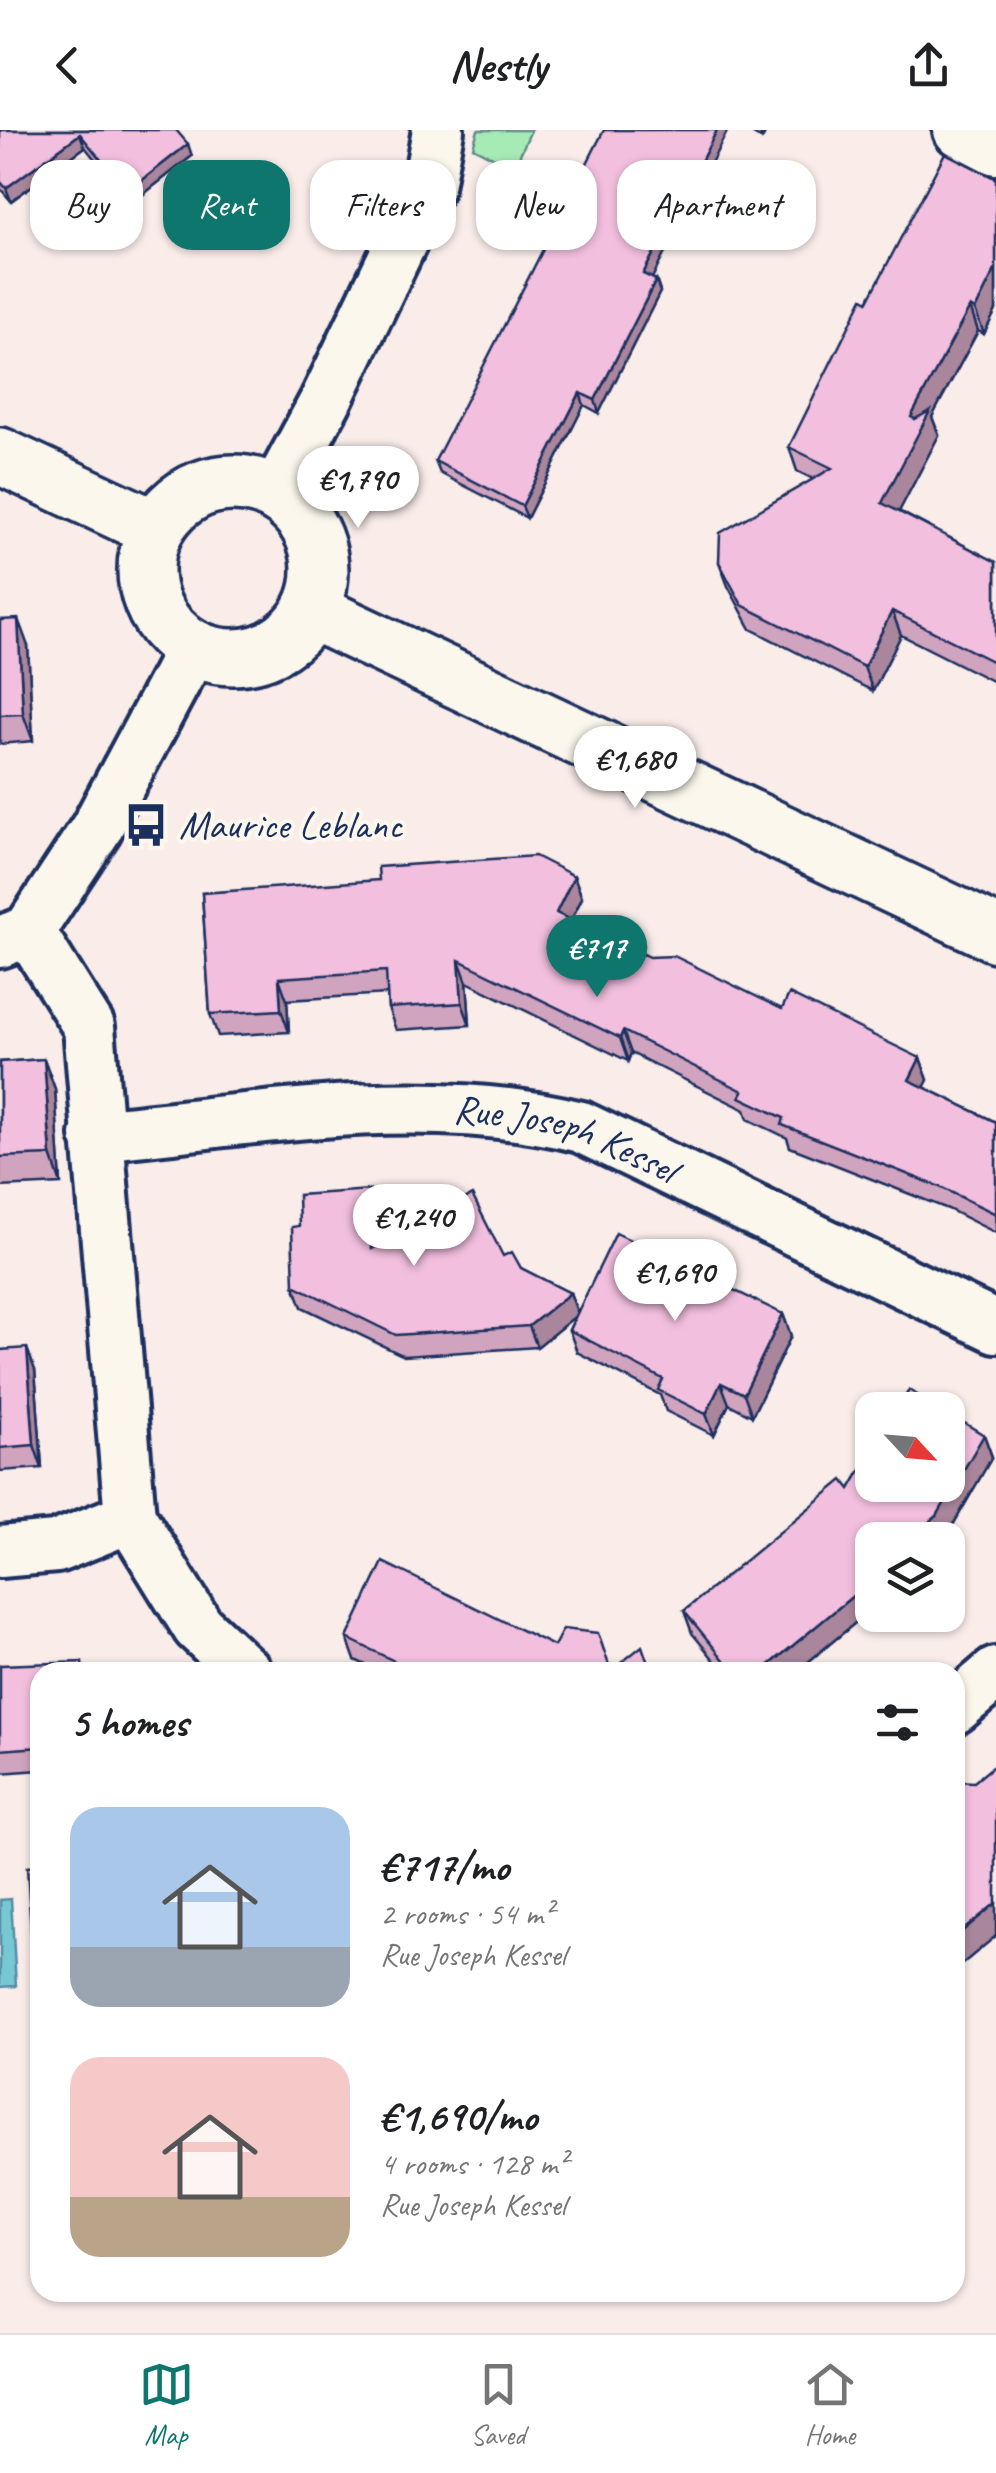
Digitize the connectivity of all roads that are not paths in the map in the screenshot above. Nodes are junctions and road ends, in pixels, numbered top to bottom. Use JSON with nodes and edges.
{"nodes":[{"id":1,"x":438,"y":130,"type":"edge"},
{"id":2,"x":958,"y":130,"type":"edge"},
{"id":3,"x":996,"y":149,"type":"edge"},
{"id":4,"x":0,"y":456,"type":"edge"},
{"id":5,"x":276,"y":493,"type":"junction"},
{"id":6,"x":154,"y":528,"type":"junction"},
{"id":7,"x":311,"y":611,"type":"junction"},
{"id":8,"x":192,"y":649,"type":"junction"},
{"id":9,"x":996,"y":934,"type":"edge"},
{"id":10,"x":15,"y":936,"type":"edge"},
{"id":11,"x":96,"y":1135,"type":"junction"},
{"id":12,"x":996,"y":1327,"type":"edge"},
{"id":13,"x":130,"y":1516,"type":"junction"},
{"id":14,"x":0,"y":1552,"type":"edge"},
{"id":15,"x":235,"y":1662,"type":"edge"},
{"id":16,"x":996,"y":1673,"type":"edge"},
{"id":17,"x":965,"y":1699,"type":"edge"}],
"edges":[{"from":1,"to":5,"type":"street"},
{"from":2,"to":3,"type":"street"},
{"from":4,"to":6,"type":"street"},
{"from":5,"to":6,"type":"street"},
{"from":5,"to":7,"type":"street"},
{"from":6,"to":8,"type":"street"},
{"from":7,"to":8,"type":"street"},
{"from":7,"to":9,"type":"street"},
{"from":8,"to":10,"type":"street"},
{"from":10,"to":11,"type":"street"},
{"from":11,"to":12,"type":"street","name":"Rue Joseph Kessel"},
{"from":11,"to":13,"type":"street"},
{"from":13,"to":14,"type":"street"},
{"from":13,"to":15,"type":"street"},
{"from":16,"to":17,"type":"street"}]}
